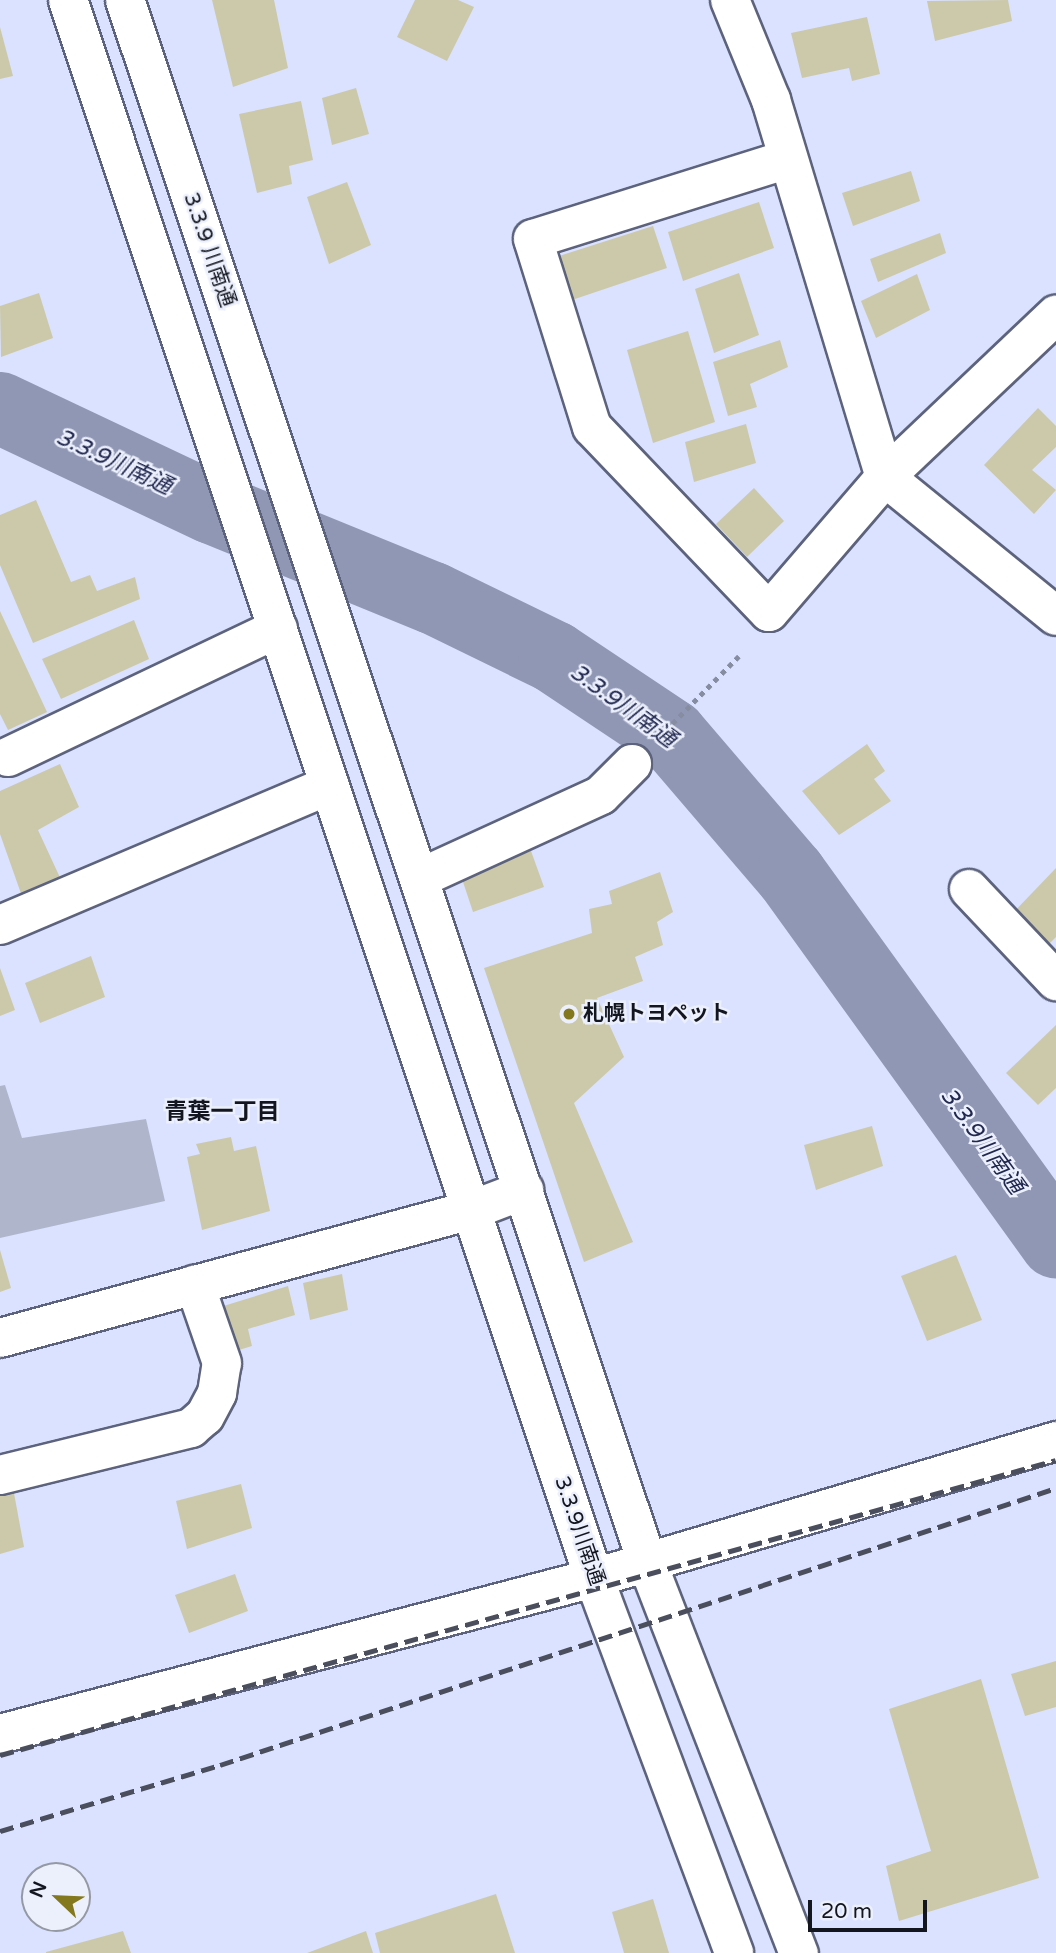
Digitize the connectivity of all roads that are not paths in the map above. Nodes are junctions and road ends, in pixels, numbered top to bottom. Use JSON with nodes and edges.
{"nodes":[{"id":1,"x":68,"y":0,"type":"edge"},
{"id":2,"x":125,"y":0,"type":"edge"},
{"id":3,"x":730,"y":0,"type":"edge"},
{"id":4,"x":788,"y":159,"type":"junction"},
{"id":5,"x":1056,"y":315,"type":"edge"},
{"id":6,"x":885,"y":477,"type":"junction"},
{"id":7,"x":1056,"y":616,"type":"edge"},
{"id":8,"x":278,"y":628,"type":"junction"},
{"id":9,"x":8,"y":757,"type":"dead end"},
{"id":10,"x":632,"y":764,"type":"road end"},
{"id":11,"x":330,"y":785,"type":"junction"},
{"id":12,"x":421,"y":878,"type":"junction"},
{"id":13,"x":969,"y":889,"type":"dead end"},
{"id":14,"x":0,"y":925,"type":"edge"},
{"id":15,"x":1056,"y":981,"type":"edge"},
{"id":16,"x":524,"y":1190,"type":"junction"},
{"id":17,"x":472,"y":1210,"type":"junction"},
{"id":18,"x":195,"y":1285,"type":"junction"},
{"id":19,"x":0,"y":1338,"type":"edge"},
{"id":20,"x":1056,"y":1441,"type":"edge"},
{"id":21,"x":0,"y":1475,"type":"edge"},
{"id":22,"x":647,"y":1562,"type":"junction"},
{"id":23,"x":594,"y":1578,"type":"junction"},
{"id":24,"x":0,"y":1734,"type":"edge"},
{"id":25,"x":734,"y":1953,"type":"edge"},
{"id":26,"x":799,"y":1953,"type":"edge"}],
"edges":[{"from":1,"to":8,"type":"street","name":"3.3.9川南通"},
{"from":2,"to":12,"type":"street","name":"3.3.9 川南通"},
{"from":3,"to":4,"type":"street"},
{"from":4,"to":6,"type":"street"},
{"from":4,"to":6,"type":"street"},
{"from":5,"to":6,"type":"street"},
{"from":6,"to":7,"type":"street"},
{"from":8,"to":9,"type":"street"},
{"from":8,"to":11,"type":"street","name":"3.3.9川南通"},
{"from":10,"to":12,"type":"street"},
{"from":11,"to":14,"type":"street"},
{"from":11,"to":17,"type":"street","name":"3.3.9川南通"},
{"from":12,"to":16,"type":"street"},
{"from":13,"to":15,"type":"street"},
{"from":16,"to":17,"type":"street"},
{"from":16,"to":22,"type":"street"},
{"from":17,"to":18,"type":"street"},
{"from":17,"to":23,"type":"street","name":"3.3.9川南通"},
{"from":18,"to":19,"type":"street"},
{"from":18,"to":21,"type":"street"},
{"from":20,"to":22,"type":"street"},
{"from":22,"to":23,"type":"street"},
{"from":22,"to":26,"type":"street"},
{"from":23,"to":24,"type":"street"},
{"from":23,"to":25,"type":"street","name":"3.3.9川南通"}]}
